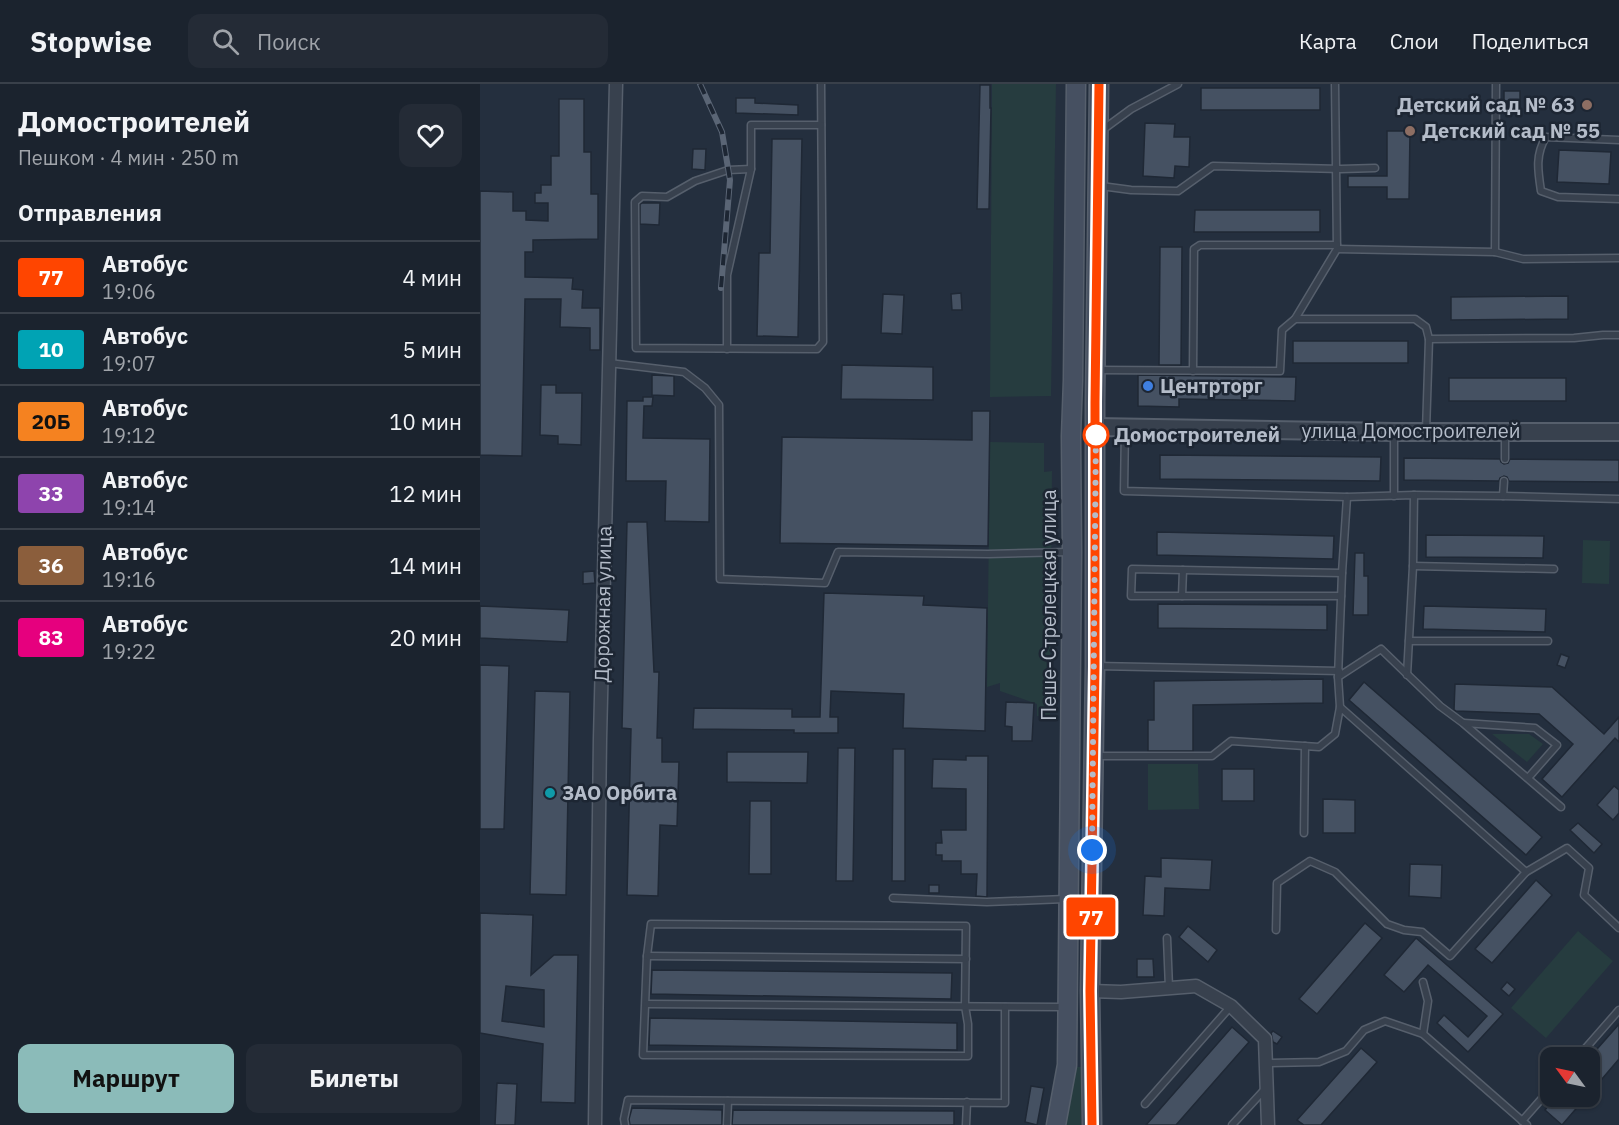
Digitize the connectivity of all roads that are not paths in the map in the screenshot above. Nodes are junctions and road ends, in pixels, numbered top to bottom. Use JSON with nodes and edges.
{"nodes":[{"id":1,"x":616,"y":84,"type":"edge"},
{"id":2,"x":821,"y":84,"type":"edge"},
{"id":3,"x":1076,"y":84,"type":"edge"},
{"id":4,"x":1099,"y":84,"type":"edge"},
{"id":5,"x":1178,"y":84,"type":"edge"},
{"id":6,"x":1335,"y":84,"type":"edge"},
{"id":7,"x":1496,"y":84,"type":"edge"},
{"id":8,"x":821,"y":125,"type":"junction"},
{"id":9,"x":1098,"y":133,"type":"junction"},
{"id":10,"x":1619,"y":140,"type":"edge"},
{"id":11,"x":1375,"y":168,"type":"dead end"},
{"id":12,"x":1336,"y":169,"type":"junction"},
{"id":13,"x":751,"y":170,"type":"junction"},
{"id":14,"x":1098,"y":185,"type":"junction"},
{"id":15,"x":1619,"y":199,"type":"edge"},
{"id":16,"x":1337,"y":247,"type":"junction"},
{"id":17,"x":1495,"y":252,"type":"junction"},
{"id":18,"x":1619,"y":258,"type":"edge"},
{"id":19,"x":1295,"y":319,"type":"junction"},
{"id":20,"x":1619,"y":335,"type":"edge"},
{"id":21,"x":1429,"y":339,"type":"junction"},
{"id":22,"x":727,"y":349,"type":"junction"},
{"id":23,"x":609,"y":363,"type":"junction"},
{"id":24,"x":1096,"y":370,"type":"junction"},
{"id":25,"x":1193,"y":371,"type":"junction"},
{"id":26,"x":1096,"y":427,"type":"junction"},
{"id":27,"x":1125,"y":428,"type":"junction"},
{"id":28,"x":1394,"y":432,"type":"junction"},
{"id":29,"x":1426,"y":432,"type":"junction"},
{"id":30,"x":1505,"y":432,"type":"junction"},
{"id":31,"x":1619,"y":432,"type":"edge"},
{"id":32,"x":1505,"y":459,"type":"dead end"},
{"id":33,"x":1504,"y":481,"type":"dead end"},
{"id":34,"x":1414,"y":495,"type":"junction"},
{"id":35,"x":1394,"y":496,"type":"junction"},
{"id":36,"x":1503,"y":496,"type":"junction"},
{"id":37,"x":1347,"y":497,"type":"junction"},
{"id":38,"x":1619,"y":499,"type":"edge"},
{"id":39,"x":1072,"y":552,"type":"junction"},
{"id":40,"x":1413,"y":566,"type":"junction"},
{"id":41,"x":1554,"y":568,"type":"dead end"},
{"id":42,"x":1183,"y":570,"type":"junction"},
{"id":43,"x":1342,"y":573,"type":"junction"},
{"id":44,"x":1182,"y":596,"type":"junction"},
{"id":45,"x":1341,"y":596,"type":"junction"},
{"id":46,"x":1409,"y":641,"type":"junction"},
{"id":47,"x":1548,"y":641,"type":"dead end"},
{"id":48,"x":1095,"y":666,"type":"junction"},
{"id":49,"x":1339,"y":674,"type":"junction"},
{"id":50,"x":1407,"y":675,"type":"junction"},
{"id":51,"x":1340,"y":707,"type":"junction"},
{"id":52,"x":1463,"y":723,"type":"junction"},
{"id":53,"x":1305,"y":746,"type":"junction"},
{"id":54,"x":1094,"y":756,"type":"junction"},
{"id":55,"x":1528,"y":778,"type":"junction"},
{"id":56,"x":1561,"y":807,"type":"dead end"},
{"id":57,"x":1304,"y":833,"type":"dead end"},
{"id":58,"x":1526,"y":872,"type":"junction"},
{"id":59,"x":893,"y":898,"type":"dead end"},
{"id":60,"x":1069,"y":899,"type":"junction"},
{"id":61,"x":1619,"y":928,"type":"edge"},
{"id":62,"x":1276,"y":930,"type":"dead end"},
{"id":63,"x":1167,"y":938,"type":"dead end"},
{"id":64,"x":647,"y":956,"type":"junction"},
{"id":65,"x":966,"y":959,"type":"junction"},
{"id":66,"x":1423,"y":982,"type":"dead end"},
{"id":67,"x":1169,"y":988,"type":"junction"},
{"id":68,"x":1090,"y":991,"type":"junction"},
{"id":69,"x":646,"y":1004,"type":"junction"},
{"id":70,"x":965,"y":1006,"type":"junction"},
{"id":71,"x":1005,"y":1006,"type":"junction"},
{"id":72,"x":1231,"y":1006,"type":"junction"},
{"id":73,"x":1068,"y":1007,"type":"junction"},
{"id":74,"x":1619,"y":1010,"type":"edge"},
{"id":75,"x":1423,"y":1035,"type":"junction"},
{"id":76,"x":1587,"y":1047,"type":"edge"},
{"id":77,"x":1266,"y":1063,"type":"junction"},
{"id":78,"x":1267,"y":1087,"type":"junction"},
{"id":79,"x":728,"y":1101,"type":"junction"},
{"id":80,"x":967,"y":1102,"type":"junction"},
{"id":81,"x":1540,"y":1103,"type":"edge"},
{"id":82,"x":1145,"y":1104,"type":"dead end"},
{"id":83,"x":1525,"y":1123,"type":"edge"},
{"id":84,"x":595,"y":1125,"type":"edge"},
{"id":85,"x":625,"y":1125,"type":"edge"},
{"id":86,"x":727,"y":1125,"type":"edge"},
{"id":87,"x":966,"y":1125,"type":"edge"},
{"id":88,"x":1056,"y":1125,"type":"edge"},
{"id":89,"x":1092,"y":1125,"type":"edge"},
{"id":90,"x":1232,"y":1125,"type":"edge"},
{"id":91,"x":1268,"y":1125,"type":"edge"}],
"edges":[{"from":1,"to":23,"type":"street","name":"Дорожная улица"},
{"from":2,"to":8,"type":"lane"},
{"from":3,"to":39,"type":"main road","name":"Пеше-Стрелецкая улица"},
{"from":4,"to":9,"type":"main road"},
{"from":5,"to":9,"type":"lane"},
{"from":6,"to":12,"type":"lane"},
{"from":7,"to":17,"type":"lane"},
{"from":8,"to":13,"type":"lane"},
{"from":8,"to":22,"type":"lane"},
{"from":9,"to":14,"type":"main road"},
{"from":10,"to":15,"type":"lane"},
{"from":11,"to":12,"type":"lane"},
{"from":12,"to":14,"type":"lane"},
{"from":12,"to":16,"type":"lane"},
{"from":13,"to":22,"type":"lane"},
{"from":13,"to":22,"type":"lane"},
{"from":14,"to":24,"type":"main road"},
{"from":16,"to":17,"type":"lane"},
{"from":16,"to":19,"type":"lane"},
{"from":16,"to":25,"type":"lane"},
{"from":17,"to":18,"type":"lane"},
{"from":19,"to":21,"type":"lane"},
{"from":19,"to":25,"type":"lane"},
{"from":20,"to":21,"type":"lane"},
{"from":21,"to":29,"type":"lane"},
{"from":23,"to":39,"type":"lane"},
{"from":23,"to":84,"type":"street","name":"Дорожная улица"},
{"from":24,"to":25,"type":"lane"},
{"from":24,"to":26,"type":"main road"},
{"from":26,"to":27,"type":"street","name":"улица Домостроителей"},
{"from":26,"to":48,"type":"main road"},
{"from":27,"to":28,"type":"street","name":"улица Домостроителей"},
{"from":27,"to":37,"type":"lane"},
{"from":28,"to":29,"type":"street","name":"улица Домостроителей"},
{"from":28,"to":35,"type":"lane"},
{"from":29,"to":30,"type":"street","name":"улица Домостроителей"},
{"from":30,"to":31,"type":"street","name":"улица Домостроителей"},
{"from":30,"to":32,"type":"lane"},
{"from":33,"to":36,"type":"lane"},
{"from":34,"to":35,"type":"lane"},
{"from":34,"to":36,"type":"lane"},
{"from":34,"to":40,"type":"lane"},
{"from":35,"to":37,"type":"lane"},
{"from":36,"to":38,"type":"lane"},
{"from":37,"to":43,"type":"lane"},
{"from":39,"to":60,"type":"main road","name":"Пеше-Стрелецкая улица"},
{"from":40,"to":41,"type":"lane"},
{"from":40,"to":46,"type":"lane"},
{"from":42,"to":43,"type":"lane"},
{"from":42,"to":44,"type":"lane"},
{"from":42,"to":44,"type":"lane"},
{"from":43,"to":45,"type":"lane"},
{"from":44,"to":45,"type":"lane"},
{"from":45,"to":49,"type":"lane"},
{"from":46,"to":47,"type":"lane"},
{"from":46,"to":50,"type":"lane"},
{"from":48,"to":49,"type":"lane"},
{"from":48,"to":54,"type":"main road"},
{"from":49,"to":50,"type":"lane"},
{"from":49,"to":51,"type":"lane"},
{"from":50,"to":52,"type":"lane"},
{"from":51,"to":53,"type":"lane"},
{"from":51,"to":58,"type":"lane"},
{"from":52,"to":55,"type":"lane"},
{"from":52,"to":55,"type":"lane"},
{"from":53,"to":54,"type":"lane"},
{"from":53,"to":57,"type":"lane"},
{"from":54,"to":68,"type":"main road"},
{"from":55,"to":56,"type":"lane"},
{"from":58,"to":61,"type":"lane"},
{"from":58,"to":62,"type":"lane"},
{"from":59,"to":60,"type":"lane"},
{"from":60,"to":73,"type":"main road","name":"Пеше-Стрелецкая улица"},
{"from":63,"to":67,"type":"lane"},
{"from":64,"to":65,"type":"lane"},
{"from":64,"to":65,"type":"lane"},
{"from":64,"to":69,"type":"lane"},
{"from":65,"to":70,"type":"lane"},
{"from":66,"to":75,"type":"lane"},
{"from":67,"to":68,"type":"street"},
{"from":67,"to":72,"type":"street"},
{"from":68,"to":89,"type":"main road"},
{"from":69,"to":70,"type":"lane"},
{"from":69,"to":70,"type":"lane"},
{"from":70,"to":71,"type":"lane"},
{"from":71,"to":73,"type":"lane"},
{"from":71,"to":80,"type":"lane"},
{"from":72,"to":77,"type":"street"},
{"from":72,"to":82,"type":"lane"},
{"from":73,"to":88,"type":"main road","name":"Пеше-Стрелецкая улица"},
{"from":74,"to":76,"type":"lane"},
{"from":75,"to":77,"type":"lane"},
{"from":75,"to":83,"type":"lane"},
{"from":77,"to":78,"type":"street"},
{"from":78,"to":90,"type":"lane"},
{"from":78,"to":91,"type":"street"},
{"from":79,"to":80,"type":"lane"},
{"from":79,"to":85,"type":"lane"},
{"from":79,"to":86,"type":"lane"},
{"from":80,"to":87,"type":"lane"},
{"from":81,"to":83,"type":"lane"}]}
